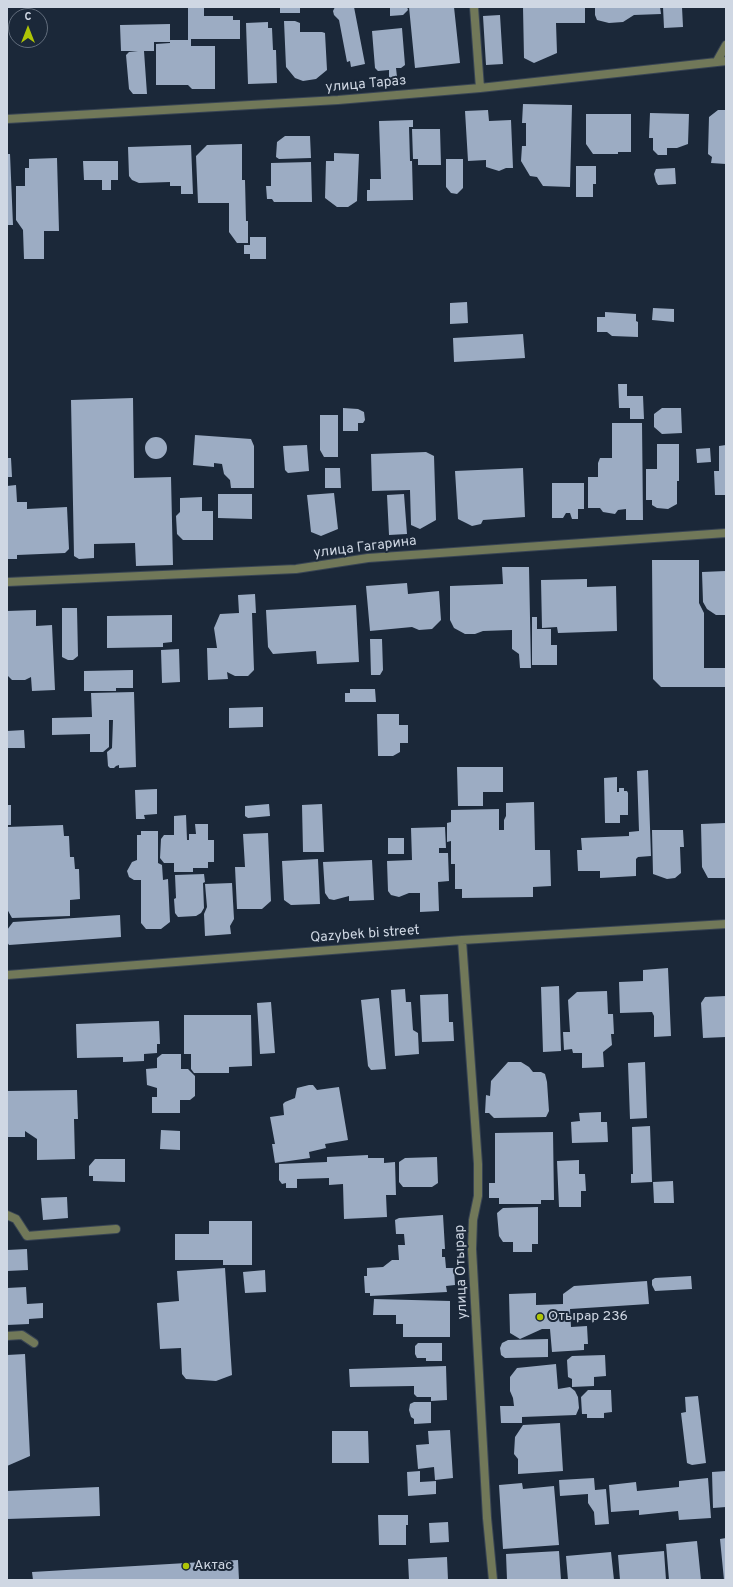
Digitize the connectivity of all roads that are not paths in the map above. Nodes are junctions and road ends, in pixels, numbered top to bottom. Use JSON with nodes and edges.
{"nodes":[{"id":1,"x":474,"y":7,"type":"edge"},
{"id":2,"x":726,"y":45,"type":"edge"},
{"id":3,"x":717,"y":61,"type":"junction"},
{"id":4,"x":726,"y":61,"type":"edge"},
{"id":5,"x":480,"y":88,"type":"junction"},
{"id":6,"x":7,"y":119,"type":"edge"},
{"id":7,"x":726,"y":533,"type":"edge"},
{"id":8,"x":7,"y":582,"type":"edge"},
{"id":9,"x":726,"y":924,"type":"edge"},
{"id":10,"x":462,"y":940,"type":"junction"},
{"id":11,"x":7,"y":975,"type":"edge"},
{"id":12,"x":7,"y":1215,"type":"edge"},
{"id":13,"x":116,"y":1229,"type":"dead end"},
{"id":14,"x":7,"y":1336,"type":"edge"},
{"id":15,"x":34,"y":1343,"type":"dead end"},
{"id":16,"x":493,"y":1580,"type":"edge"}],
"edges":[{"from":1,"to":5,"type":"street"},
{"from":2,"to":3,"type":"street"},
{"from":3,"to":4,"type":"street","name":"улица Тараз"},
{"from":3,"to":5,"type":"street","name":"улица Тараз"},
{"from":5,"to":6,"type":"street","name":"улица Тараз"},
{"from":7,"to":8,"type":"street","name":"улица Гагарина"},
{"from":9,"to":10,"type":"street","name":"Qazybek bi street"},
{"from":10,"to":11,"type":"street","name":"Qazybek bi street"},
{"from":10,"to":16,"type":"street","name":"улица Отырар"},
{"from":12,"to":13,"type":"street"},
{"from":14,"to":15,"type":"street"}]}
